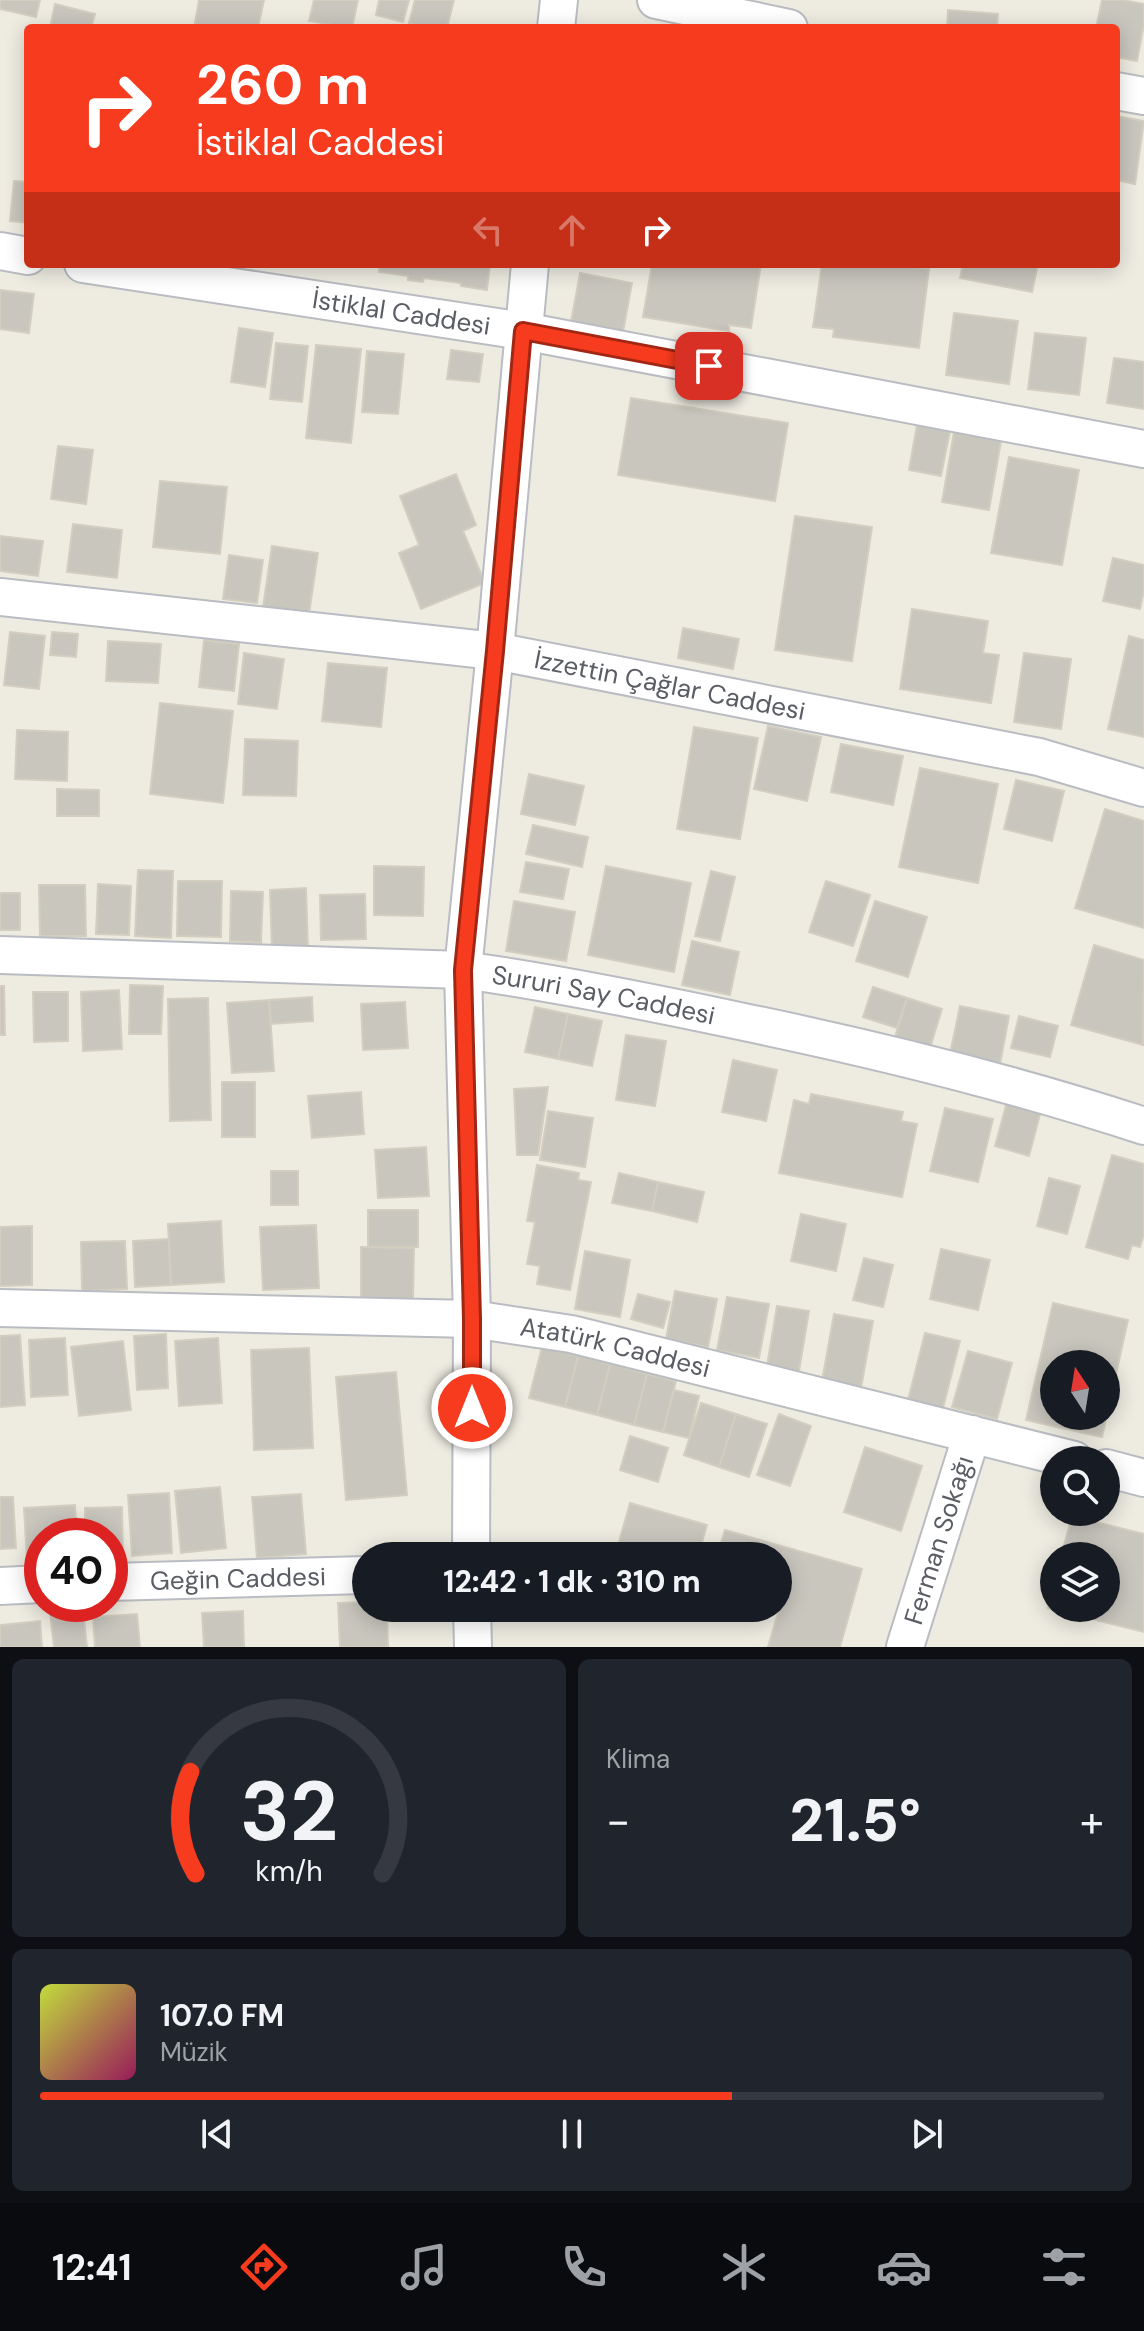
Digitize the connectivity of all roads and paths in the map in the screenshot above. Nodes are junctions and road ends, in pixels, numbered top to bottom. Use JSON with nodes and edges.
{"nodes":[{"id":1,"x":559,"y":0,"type":"edge"},
{"id":2,"x":656,"y":0,"type":"edge"},
{"id":3,"x":556,"y":24,"type":"edge"},
{"id":4,"x":770,"y":24,"type":"edge"},
{"id":5,"x":1120,"y":92,"type":"edge"},
{"id":6,"x":1144,"y":96,"type":"edge"},
{"id":7,"x":0,"y":251,"type":"edge"},
{"id":8,"x":24,"y":255,"type":"edge"},
{"id":9,"x":109,"y":268,"type":"edge"},
{"id":10,"x":530,"y":268,"type":"edge"},
{"id":11,"x":523,"y":331,"type":"junction"},
{"id":12,"x":1144,"y":449,"type":"edge"},
{"id":13,"x":0,"y":597,"type":"edge"},
{"id":14,"x":495,"y":651,"type":"junction"},
{"id":15,"x":1144,"y":788,"type":"edge"},
{"id":16,"x":0,"y":955,"type":"edge"},
{"id":17,"x":463,"y":970,"type":"junction"},
{"id":18,"x":1144,"y":1126,"type":"edge"},
{"id":19,"x":0,"y":1308,"type":"edge"},
{"id":20,"x":472,"y":1319,"type":"junction"},
{"id":21,"x":972,"y":1434,"type":"junction"},
{"id":22,"x":1040,"y":1451,"type":"edge"},
{"id":23,"x":1120,"y":1472,"type":"edge"},
{"id":24,"x":1144,"y":1478,"type":"edge"},
{"id":25,"x":471,"y":1542,"type":"edge"},
{"id":26,"x":352,"y":1575,"type":"edge"},
{"id":27,"x":128,"y":1582,"type":"edge"},
{"id":28,"x":24,"y":1585,"type":"edge"},
{"id":29,"x":0,"y":1586,"type":"edge"},
{"id":30,"x":472,"y":1622,"type":"edge"},
{"id":31,"x":473,"y":1647,"type":"edge"},
{"id":32,"x":905,"y":1647,"type":"edge"}],
"edges":[{"from":1,"to":3,"type":"street"},
{"from":2,"to":4,"type":"street"},
{"from":5,"to":6,"type":"street"},
{"from":7,"to":8,"type":"street"},
{"from":9,"to":11,"type":"street","name":"İstiklal Caddesi"},
{"from":10,"to":11,"type":"street"},
{"from":11,"to":12,"type":"street","name":"İstiklal Caddesi"},
{"from":11,"to":14,"type":"street"},
{"from":13,"to":14,"type":"street","name":"İzzettin Çağlar Caddesi"},
{"from":14,"to":15,"type":"street","name":"İzzettin Çağlar Caddesi"},
{"from":14,"to":17,"type":"street"},
{"from":16,"to":17,"type":"street","name":"Sururi Say Caddesi"},
{"from":17,"to":18,"type":"street","name":"Sururi Say Caddesi"},
{"from":17,"to":20,"type":"street"},
{"from":19,"to":20,"type":"street","name":"Atatürk Caddesi"},
{"from":20,"to":21,"type":"street","name":"Atatürk Caddesi"},
{"from":20,"to":25,"type":"street"},
{"from":21,"to":22,"type":"street","name":"Atatürk Caddesi"},
{"from":21,"to":32,"type":"street","name":"Ferman Sokağı"},
{"from":23,"to":24,"type":"street"},
{"from":26,"to":27,"type":"street","name":"Geğin Caddesi"},
{"from":28,"to":29,"type":"street"},
{"from":30,"to":31,"type":"street"}]}
